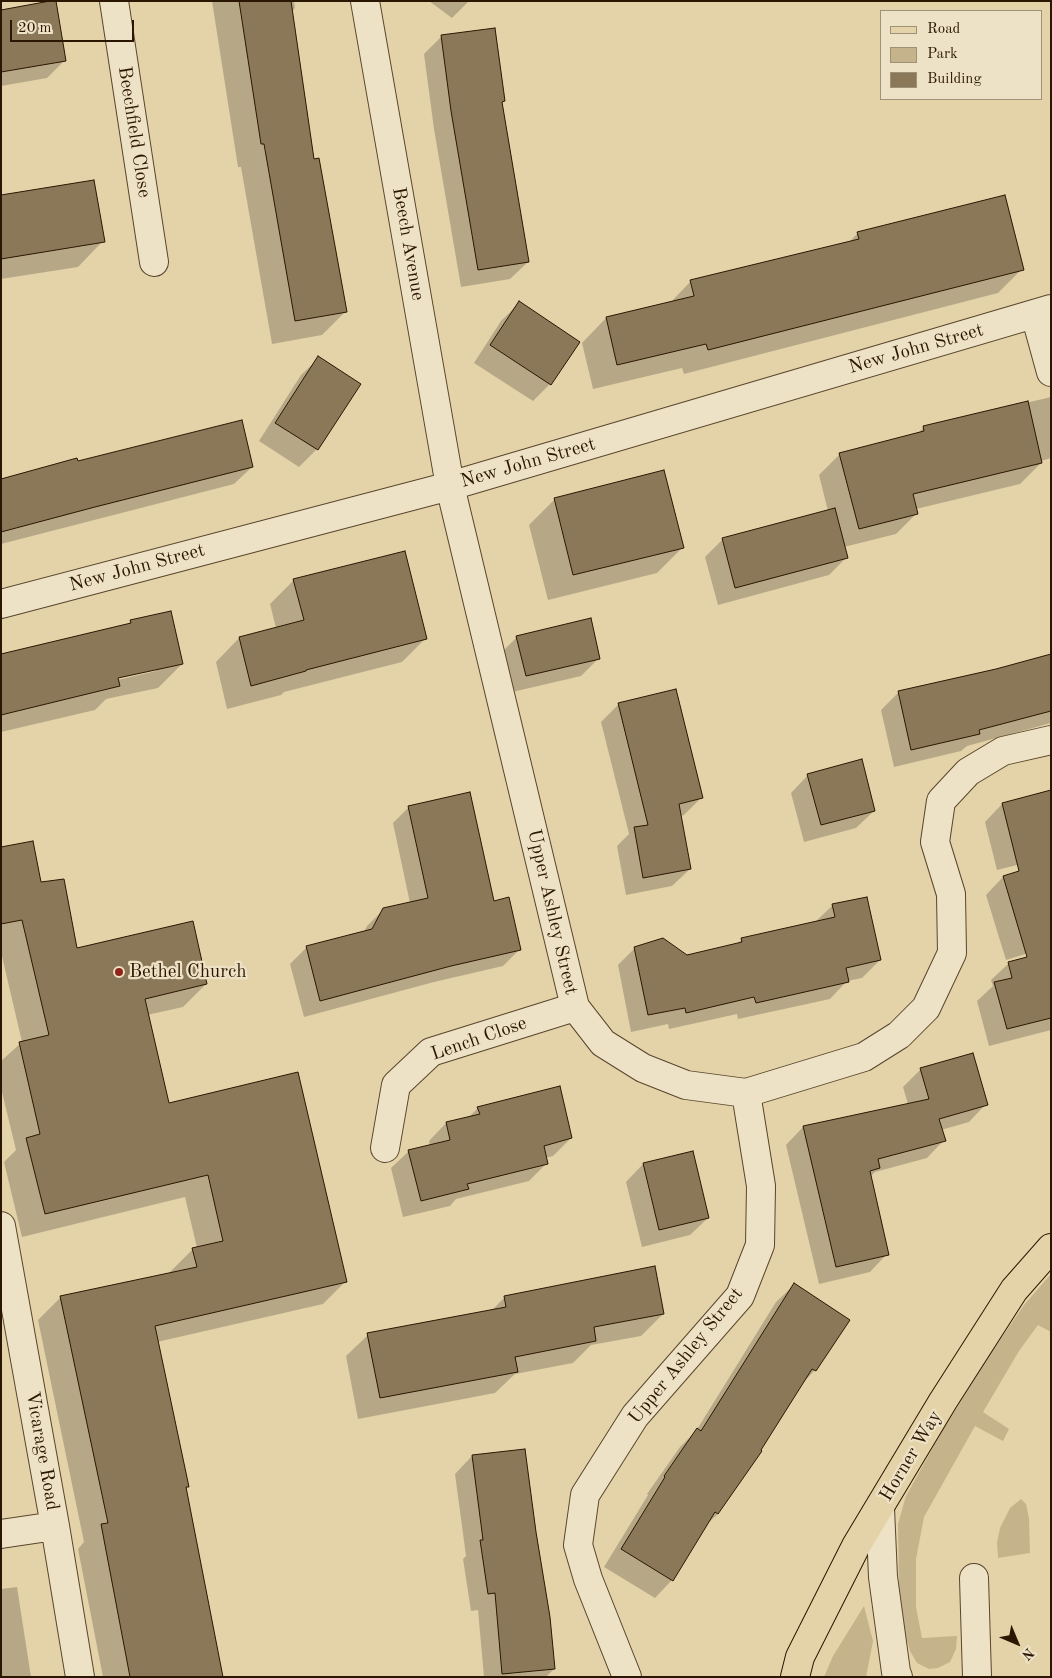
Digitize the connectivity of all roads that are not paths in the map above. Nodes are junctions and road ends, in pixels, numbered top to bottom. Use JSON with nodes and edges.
{"nodes":[{"id":1,"x":114,"y":1,"type":"edge"},
{"id":2,"x":365,"y":1,"type":"edge"},
{"id":3,"x":154,"y":262,"type":"dead end"},
{"id":4,"x":1043,"y":311,"type":"edge"},
{"id":5,"x":1051,"y":372,"type":"edge"},
{"id":6,"x":450,"y":486,"type":"junction"},
{"id":7,"x":1,"y":604,"type":"edge"},
{"id":8,"x":1051,"y":740,"type":"edge"},
{"id":9,"x":575,"y":1007,"type":"junction"},
{"id":10,"x":746,"y":1093,"type":"junction"},
{"id":11,"x":385,"y":1148,"type":"dead end"},
{"id":12,"x":1,"y":1226,"type":"edge"},
{"id":13,"x":1051,"y":1248,"type":"edge"},
{"id":14,"x":880,"y":1508,"type":"junction"},
{"id":15,"x":55,"y":1526,"type":"junction"},
{"id":16,"x":1,"y":1534,"type":"edge"},
{"id":17,"x":974,"y":1578,"type":"dead end"},
{"id":18,"x":80,"y":1677,"type":"edge"},
{"id":19,"x":627,"y":1677,"type":"edge"},
{"id":20,"x":795,"y":1677,"type":"edge"},
{"id":21,"x":898,"y":1677,"type":"edge"},
{"id":22,"x":977,"y":1677,"type":"edge"}],
"edges":[{"from":1,"to":3,"type":"street","name":"Beechfield Close"},
{"from":2,"to":6,"type":"street","name":"Beech Avenue"},
{"from":4,"to":5,"type":"street"},
{"from":4,"to":6,"type":"street","name":"New John Street"},
{"from":6,"to":7,"type":"street","name":"New John Street"},
{"from":6,"to":9,"type":"street","name":"Upper Ashley Street"},
{"from":8,"to":10,"type":"street"},
{"from":9,"to":10,"type":"street","name":"Upper Ashley Street"},
{"from":9,"to":11,"type":"street","name":"Lench Close"},
{"from":10,"to":19,"type":"street","name":"Upper Ashley Street"},
{"from":12,"to":15,"type":"street","name":"Vicarage Road"},
{"from":13,"to":14,"type":"main road","name":"Horner Way"},
{"from":14,"to":20,"type":"main road","name":"Horner Way"},
{"from":14,"to":21,"type":"street"},
{"from":15,"to":16,"type":"street"},
{"from":15,"to":18,"type":"street","name":"Vicarage Road"},
{"from":17,"to":22,"type":"street"}]}
